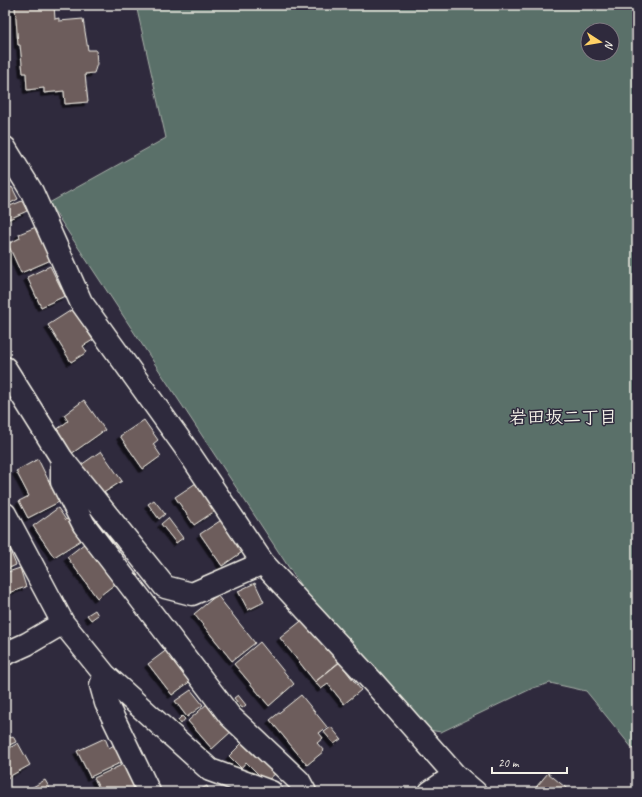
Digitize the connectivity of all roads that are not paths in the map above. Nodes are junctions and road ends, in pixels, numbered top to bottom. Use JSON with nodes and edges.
{"nodes":[{"id":1,"x":5,"y":148,"type":"edge"},
{"id":2,"x":5,"y":368,"type":"edge"},
{"id":3,"x":62,"y":459,"type":"junction"},
{"id":4,"x":5,"y":514,"type":"edge"},
{"id":5,"x":263,"y":563,"type":"junction"},
{"id":6,"x":63,"y":623,"type":"junction"},
{"id":7,"x":5,"y":654,"type":"edge"},
{"id":8,"x":105,"y":675,"type":"junction"},
{"id":9,"x":456,"y":775,"type":"junction"},
{"id":10,"x":149,"y":792,"type":"edge"},
{"id":11,"x":271,"y":792,"type":"edge"},
{"id":12,"x":304,"y":792,"type":"edge"},
{"id":13,"x":430,"y":792,"type":"edge"},
{"id":14,"x":475,"y":792,"type":"edge"}],
"edges":[{"from":1,"to":5,"type":"street"},
{"from":2,"to":3,"type":"street"},
{"from":3,"to":5,"type":"street"},
{"from":3,"to":12,"type":"street"},
{"from":4,"to":6,"type":"street"},
{"from":5,"to":9,"type":"street"},
{"from":6,"to":7,"type":"street"},
{"from":6,"to":8,"type":"street"},
{"from":8,"to":10,"type":"street"},
{"from":8,"to":11,"type":"street"},
{"from":9,"to":13,"type":"street"},
{"from":9,"to":14,"type":"street"}]}
